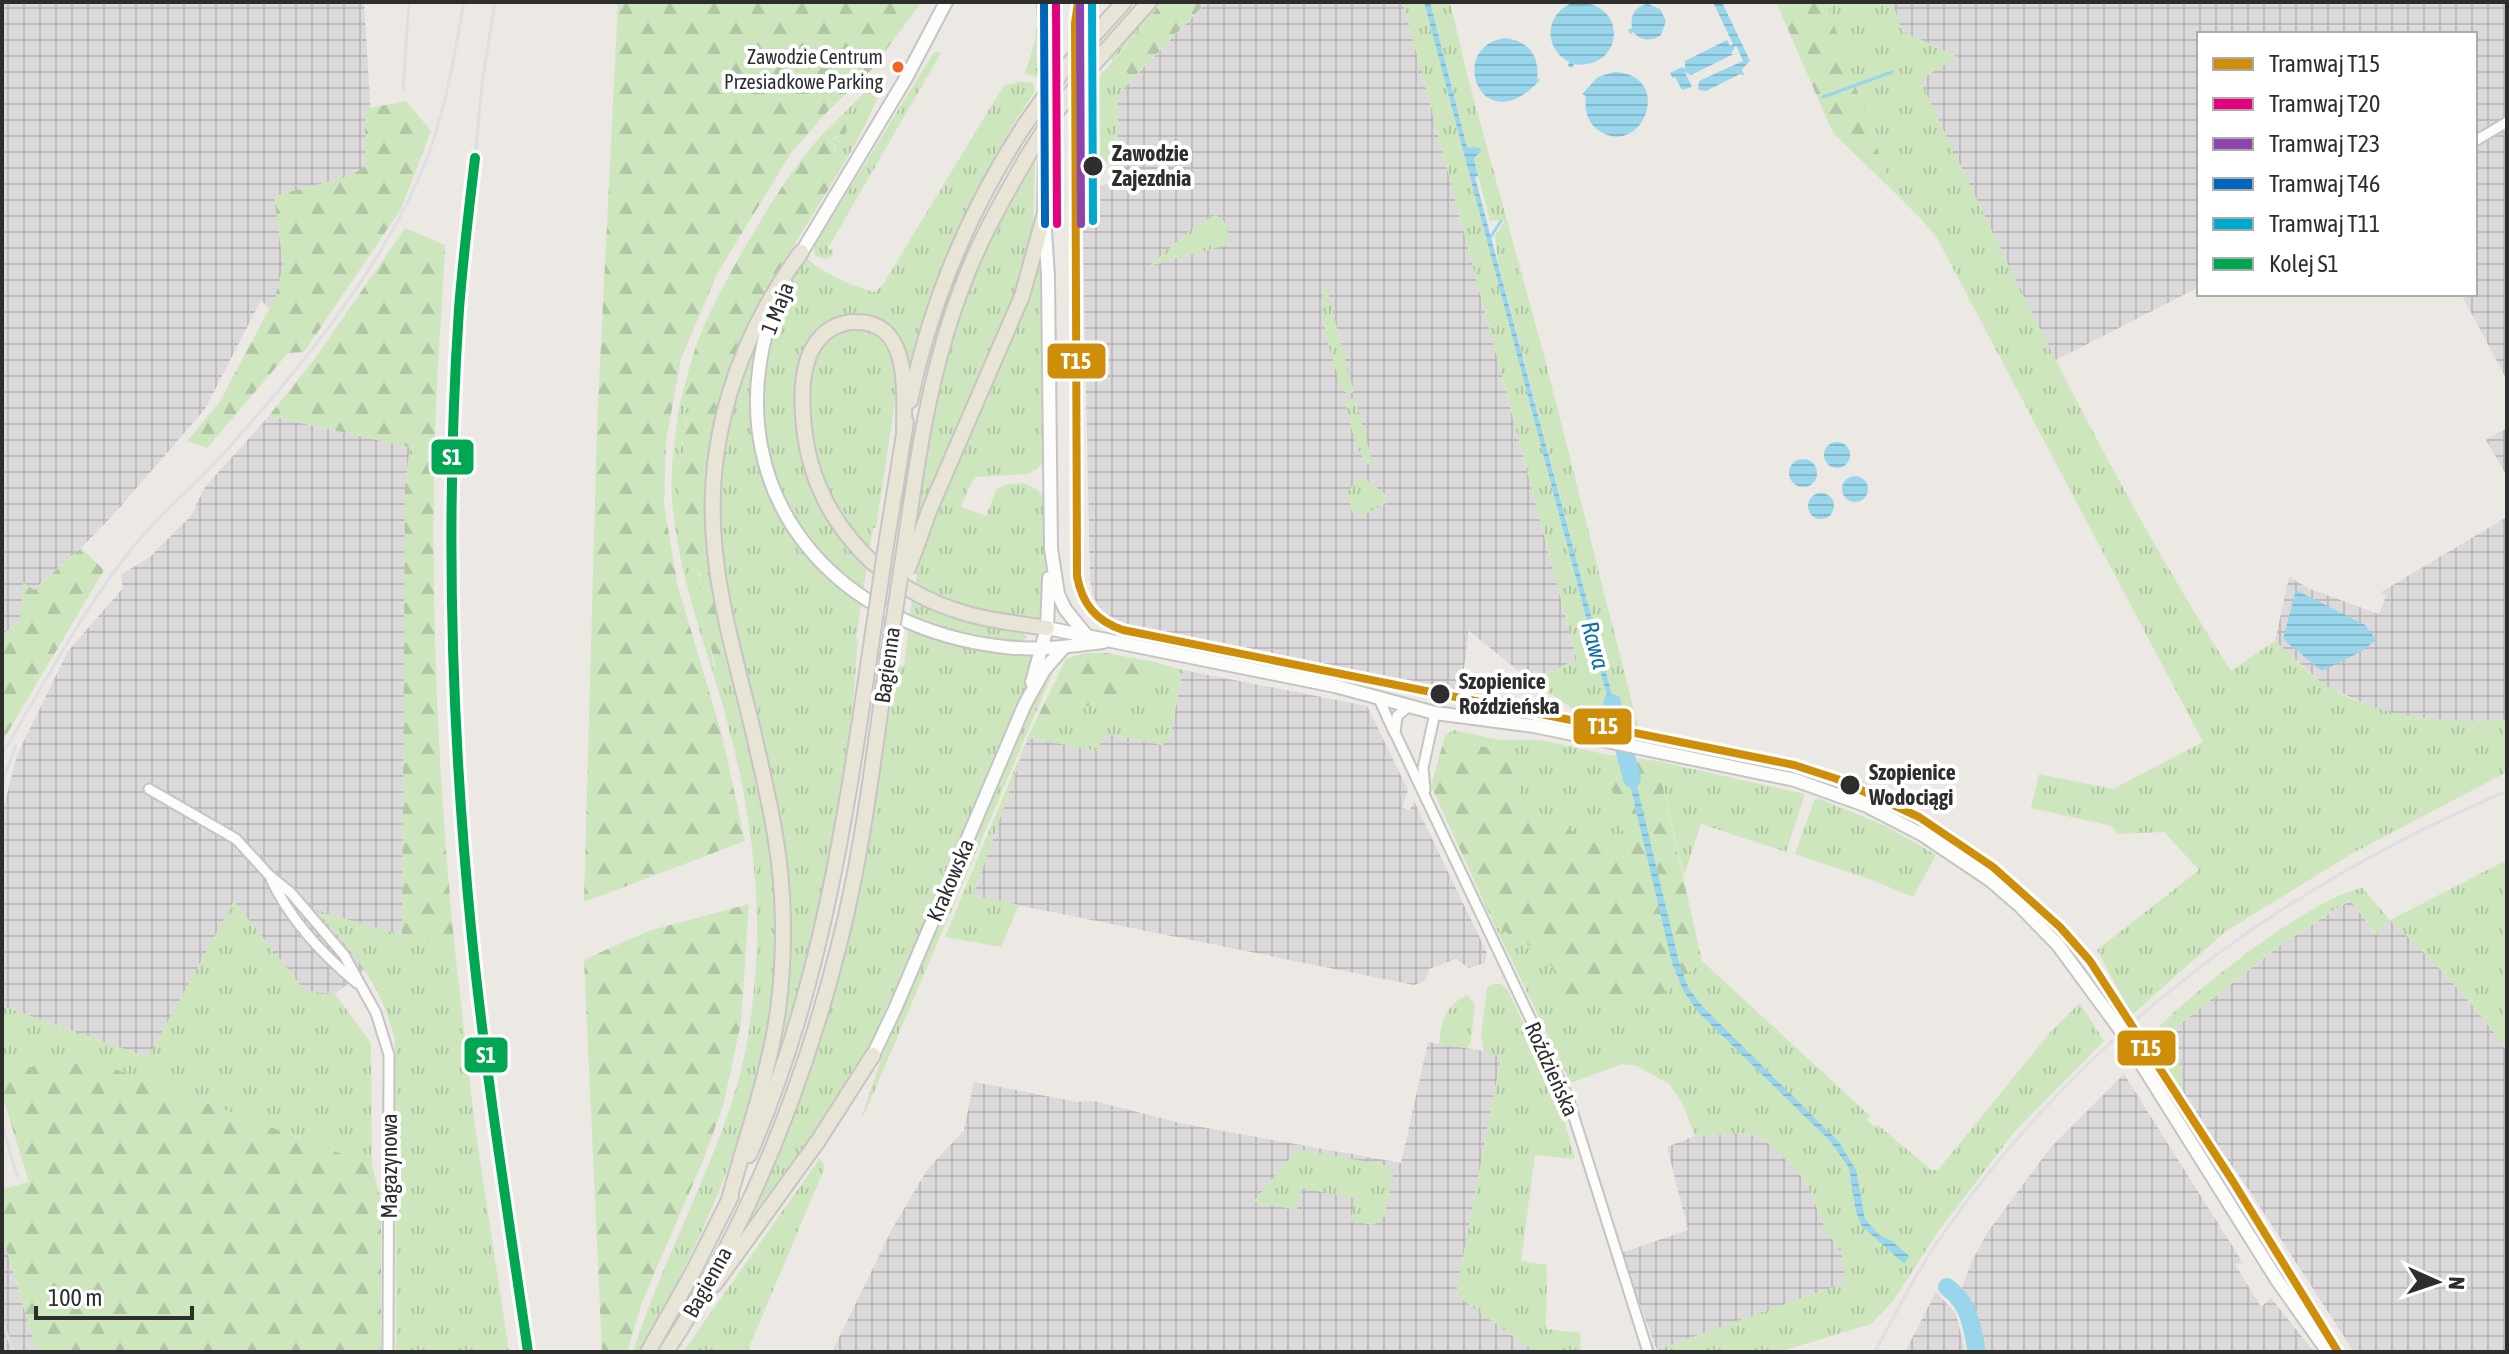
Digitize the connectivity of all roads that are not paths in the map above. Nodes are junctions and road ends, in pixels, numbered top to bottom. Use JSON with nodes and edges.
{"nodes":[{"id":1,"x":946,"y":2,"type":"edge"},
{"id":2,"x":1044,"y":2,"type":"edge"},
{"id":3,"x":1124,"y":2,"type":"edge"},
{"id":4,"x":1149,"y":2,"type":"edge"},
{"id":5,"x":2507,"y":122,"type":"edge"},
{"id":6,"x":2477,"y":140,"type":"edge"},
{"id":7,"x":1044,"y":216,"type":"junction"},
{"id":8,"x":801,"y":252,"type":"junction"},
{"id":9,"x":904,"y":430,"type":"junction"},
{"id":10,"x":910,"y":546,"type":"junction"},
{"id":11,"x":1051,"y":549,"type":"junction"},
{"id":12,"x":888,"y":608,"type":"junction"},
{"id":13,"x":1047,"y":628,"type":"junction"},
{"id":14,"x":1086,"y":635,"type":"junction"},
{"id":15,"x":1110,"y":641,"type":"junction"},
{"id":16,"x":1064,"y":647,"type":"junction"},
{"id":17,"x":1041,"y":649,"type":"junction"},
{"id":18,"x":1379,"y":699,"type":"junction"},
{"id":19,"x":1025,"y":704,"type":"junction"},
{"id":20,"x":1408,"y":707,"type":"junction"},
{"id":21,"x":1435,"y":713,"type":"junction"},
{"id":22,"x":1395,"y":733,"type":"junction"},
{"id":23,"x":149,"y":789,"type":"dead end"},
{"id":24,"x":1425,"y":797,"type":"junction"},
{"id":25,"x":873,"y":1055,"type":"joint"},
{"id":26,"x":728,"y":1203,"type":"junction"},
{"id":27,"x":697,"y":1303,"type":"junction"},
{"id":28,"x":388,"y":1352,"type":"edge"},
{"id":29,"x":648,"y":1352,"type":"edge"},
{"id":30,"x":666,"y":1352,"type":"edge"},
{"id":31,"x":1648,"y":1352,"type":"edge"},
{"id":32,"x":2328,"y":1352,"type":"edge"}],
"edges":[{"from":1,"to":8,"type":"street","name":"1 Maja"},
{"from":2,"to":7,"type":"street"},
{"from":3,"to":9,"type":"main road","name":"Bagienna","bridge":true},
{"from":4,"to":10,"type":"main road","bridge":true},
{"from":5,"to":6,"type":"street"},
{"from":7,"to":10,"type":"main road"},
{"from":7,"to":11,"type":"street"},
{"from":8,"to":12,"type":"street","name":"1 Maja"},
{"from":8,"to":26,"type":"main road"},
{"from":9,"to":13,"type":"main road"},
{"from":9,"to":26,"type":"main road","name":"Bagienna","bridge":true},
{"from":10,"to":12,"type":"main road","name":"Bagienna","bridge":true},
{"from":11,"to":13,"type":"street","name":"Krakowska"},
{"from":11,"to":14,"type":"street"},
{"from":12,"to":17,"type":"street","name":"1 Maja"},
{"from":12,"to":27,"type":"main road","name":"Bagienna","bridge":true},
{"from":13,"to":14,"type":"street"},
{"from":13,"to":17,"type":"street","name":"Krakowska"},
{"from":14,"to":15,"type":"street"},
{"from":15,"to":16,"type":"street","name":"1 Maja"},
{"from":15,"to":18,"type":"street"},
{"from":16,"to":17,"type":"street","name":"1 Maja"},
{"from":16,"to":19,"type":"street","name":"Krakowska"},
{"from":17,"to":19,"type":"street","name":"Krakowska"},
{"from":18,"to":20,"type":"street"},
{"from":18,"to":22,"type":"street","name":"Roździeńska"},
{"from":19,"to":25,"type":"street","name":"Krakowska"},
{"from":20,"to":21,"type":"street"},
{"from":20,"to":22,"type":"street"},
{"from":21,"to":24,"type":"street","name":"Roździeńska"},
{"from":21,"to":32,"type":"street"},
{"from":22,"to":24,"type":"street","name":"Roździeńska"},
{"from":23,"to":28,"type":"street","name":"Magazynowa"},
{"from":24,"to":31,"type":"street","name":"Roździeńska"},
{"from":25,"to":27,"type":"main road"},
{"from":26,"to":29,"type":"main road","name":"Bagienna"},
{"from":27,"to":30,"type":"main road","name":"Bagienna"}]}
